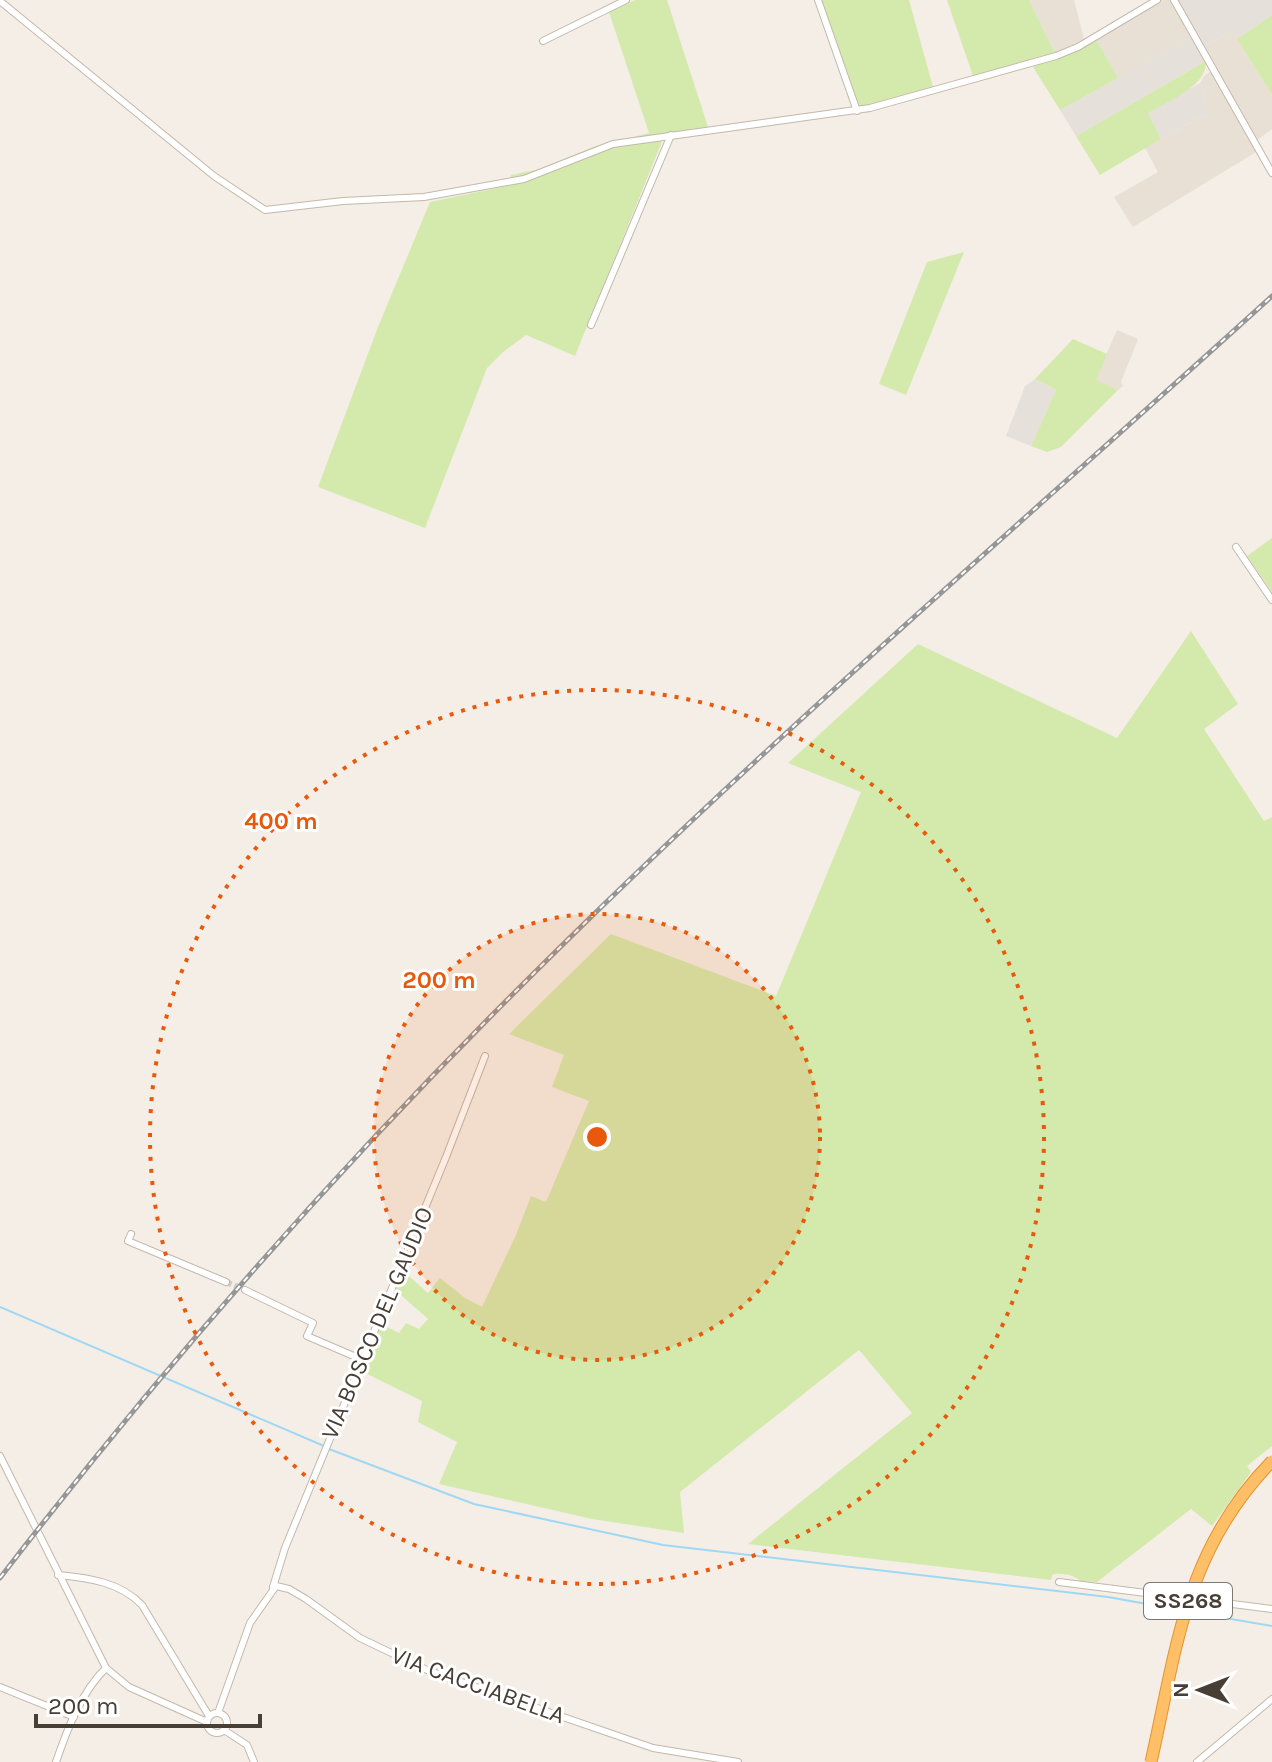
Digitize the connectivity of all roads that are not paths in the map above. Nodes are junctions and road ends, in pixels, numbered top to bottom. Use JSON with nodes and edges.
{"nodes":[{"id":1,"x":626,"y":0,"type":"edge"},
{"id":2,"x":818,"y":0,"type":"edge"},
{"id":3,"x":1157,"y":0,"type":"edge"},
{"id":4,"x":1174,"y":0,"type":"edge"},
{"id":5,"x":0,"y":1,"type":"edge"},
{"id":6,"x":543,"y":41,"type":"dead end"},
{"id":7,"x":857,"y":111,"type":"junction"},
{"id":8,"x":671,"y":135,"type":"junction"},
{"id":9,"x":1272,"y":173,"type":"edge"},
{"id":10,"x":591,"y":325,"type":"dead end"},
{"id":11,"x":1236,"y":547,"type":"dead end"},
{"id":12,"x":1272,"y":600,"type":"edge"},
{"id":13,"x":485,"y":1056,"type":"dead end"},
{"id":14,"x":131,"y":1234,"type":"dead end"},
{"id":15,"x":226,"y":1282,"type":"tunnel mouth"},
{"id":16,"x":245,"y":1290,"type":"tunnel mouth"},
{"id":17,"x":363,"y":1360,"type":"junction"},
{"id":18,"x":0,"y":1456,"type":"edge"},
{"id":19,"x":1272,"y":1461,"type":"edge"},
{"id":20,"x":58,"y":1575,"type":"junction"},
{"id":21,"x":1059,"y":1582,"type":"dead end"},
{"id":22,"x":272,"y":1591,"type":"junction"},
{"id":23,"x":1272,"y":1609,"type":"edge"},
{"id":24,"x":106,"y":1668,"type":"junction"},
{"id":25,"x":0,"y":1687,"type":"edge"},
{"id":26,"x":1272,"y":1699,"type":"edge"},
{"id":27,"x":218,"y":1713,"type":"junction"},
{"id":28,"x":74,"y":1717,"type":"junction"},
{"id":29,"x":208,"y":1719,"type":"junction"},
{"id":30,"x":224,"y":1730,"type":"junction"},
{"id":31,"x":56,"y":1762,"type":"edge"},
{"id":32,"x":254,"y":1762,"type":"edge"},
{"id":33,"x":738,"y":1762,"type":"edge"},
{"id":34,"x":1151,"y":1762,"type":"edge"},
{"id":35,"x":1197,"y":1762,"type":"edge"}],
"edges":[{"from":1,"to":6,"type":"street"},
{"from":2,"to":7,"type":"street"},
{"from":3,"to":7,"type":"street"},
{"from":4,"to":9,"type":"street"},
{"from":5,"to":8,"type":"street"},
{"from":7,"to":8,"type":"street"},
{"from":8,"to":10,"type":"street"},
{"from":11,"to":12,"type":"street"},
{"from":13,"to":17,"type":"street","name":"VIA BOSCO DEL GAUDIO"},
{"from":14,"to":15,"type":"street"},
{"from":16,"to":17,"type":"street"},
{"from":17,"to":22,"type":"street","name":"VIA BOSCO DEL GAUDIO"},
{"from":18,"to":20,"type":"street"},
{"from":19,"to":34,"type":"highway","number":"SS268","bridge":true},
{"from":20,"to":24,"type":"street"},
{"from":20,"to":29,"type":"street"},
{"from":21,"to":23,"type":"street"},
{"from":22,"to":27,"type":"street"},
{"from":22,"to":33,"type":"street","name":"VIA CACCIABELLA"},
{"from":24,"to":28,"type":"street"},
{"from":24,"to":29,"type":"street"},
{"from":25,"to":28,"type":"street"},
{"from":26,"to":35,"type":"street"},
{"from":27,"to":29,"type":"street"},
{"from":27,"to":30,"type":"street"},
{"from":28,"to":31,"type":"street"},
{"from":29,"to":30,"type":"street"},
{"from":30,"to":32,"type":"street"}]}
